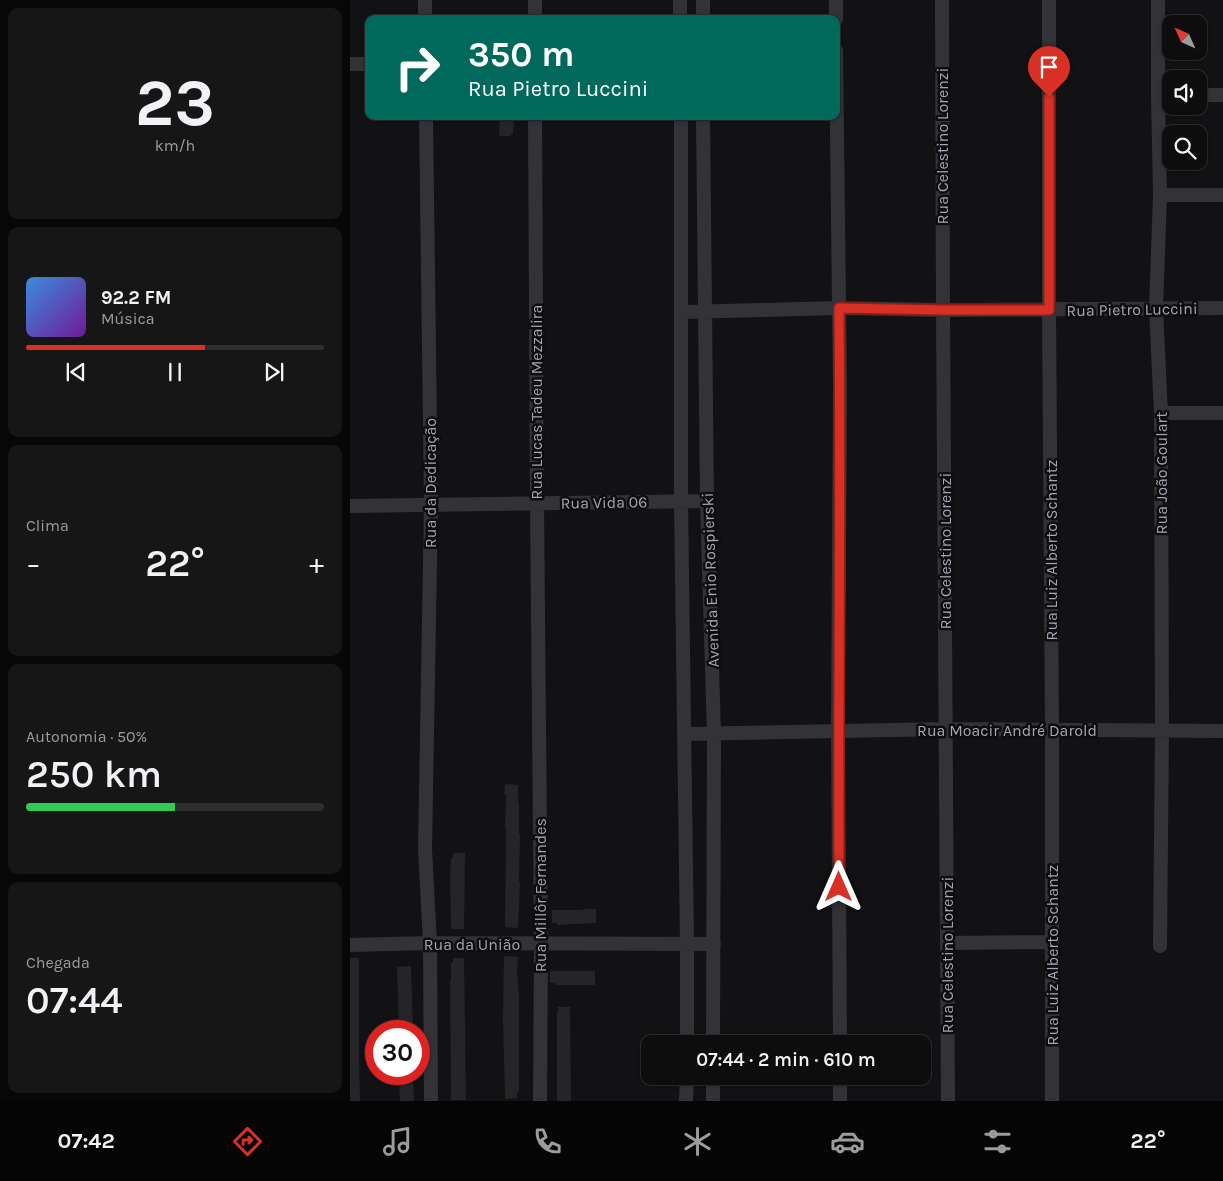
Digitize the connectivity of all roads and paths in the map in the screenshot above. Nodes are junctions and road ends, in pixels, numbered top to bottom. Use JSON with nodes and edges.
{"nodes":[{"id":1,"x":425,"y":0,"type":"edge"},
{"id":2,"x":535,"y":0,"type":"edge"},
{"id":3,"x":680,"y":0,"type":"edge"},
{"id":4,"x":703,"y":0,"type":"edge"},
{"id":5,"x":836,"y":0,"type":"edge"},
{"id":6,"x":942,"y":0,"type":"edge"},
{"id":7,"x":1049,"y":0,"type":"edge"},
{"id":8,"x":1158,"y":0,"type":"edge"},
{"id":9,"x":425,"y":15,"type":"edge"},
{"id":10,"x":535,"y":15,"type":"edge"},
{"id":11,"x":680,"y":15,"type":"edge"},
{"id":12,"x":703,"y":15,"type":"edge"},
{"id":13,"x":836,"y":15,"type":"edge"},
{"id":14,"x":350,"y":64,"type":"edge"},
{"id":15,"x":365,"y":64,"type":"edge"},
{"id":16,"x":1162,"y":70,"type":"edge"},
{"id":17,"x":1207,"y":95,"type":"edge"},
{"id":18,"x":1223,"y":95,"type":"edge"},
{"id":19,"x":1163,"y":115,"type":"edge"},
{"id":20,"x":426,"y":120,"type":"edge"},
{"id":21,"x":535,"y":120,"type":"edge"},
{"id":22,"x":681,"y":120,"type":"edge"},
{"id":23,"x":703,"y":120,"type":"edge"},
{"id":24,"x":837,"y":120,"type":"edge"},
{"id":25,"x":1160,"y":195,"type":"junction"},
{"id":26,"x":1223,"y":195,"type":"edge"},
{"id":27,"x":839,"y":308,"type":"junction"},
{"id":28,"x":1156,"y":308,"type":"junction"},
{"id":29,"x":1223,"y":308,"type":"edge"},
{"id":30,"x":943,"y":310,"type":"junction"},
{"id":31,"x":1049,"y":310,"type":"junction"},
{"id":32,"x":705,"y":311,"type":"junction"},
{"id":33,"x":681,"y":312,"type":"junction"},
{"id":34,"x":1223,"y":413,"type":"edge"},
{"id":35,"x":1161,"y":414,"type":"junction"},
{"id":36,"x":681,"y":501,"type":"junction"},
{"id":37,"x":707,"y":501,"type":"junction"},
{"id":38,"x":537,"y":502,"type":"junction"},
{"id":39,"x":431,"y":505,"type":"junction"},
{"id":40,"x":350,"y":506,"type":"edge"},
{"id":41,"x":538,"y":688,"type":"joint"},
{"id":42,"x":946,"y":729,"type":"junction"},
{"id":43,"x":838,"y":730,"type":"junction"},
{"id":44,"x":1052,"y":730,"type":"junction"},
{"id":45,"x":1162,"y":731,"type":"junction"},
{"id":46,"x":1223,"y":731,"type":"edge"},
{"id":47,"x":684,"y":734,"type":"junction"},
{"id":48,"x":714,"y":734,"type":"junction"},
{"id":49,"x":1052,"y":942,"type":"junction"},
{"id":50,"x":430,"y":943,"type":"junction"},
{"id":51,"x":687,"y":943,"type":"junction"},
{"id":52,"x":947,"y":943,"type":"junction"},
{"id":53,"x":540,"y":944,"type":"junction"},
{"id":54,"x":714,"y":944,"type":"junction"},
{"id":55,"x":350,"y":945,"type":"edge"},
{"id":56,"x":1160,"y":946,"type":"dead end"},
{"id":57,"x":687,"y":1035,"type":"edge"},
{"id":58,"x":713,"y":1035,"type":"edge"},
{"id":59,"x":840,"y":1035,"type":"edge"},
{"id":60,"x":686,"y":1085,"type":"edge"},
{"id":61,"x":713,"y":1085,"type":"edge"},
{"id":62,"x":840,"y":1085,"type":"edge"},
{"id":63,"x":1052,"y":1099,"type":"dead end"},
{"id":64,"x":430,"y":1101,"type":"edge"},
{"id":65,"x":540,"y":1101,"type":"edge"},
{"id":66,"x":686,"y":1101,"type":"edge"},
{"id":67,"x":713,"y":1101,"type":"edge"},
{"id":68,"x":840,"y":1101,"type":"edge"},
{"id":69,"x":948,"y":1101,"type":"edge"}],
"edges":[{"from":1,"to":9,"type":"street"},
{"from":2,"to":10,"type":"street"},
{"from":3,"to":11,"type":"street"},
{"from":4,"to":12,"type":"street"},
{"from":5,"to":13,"type":"street"},
{"from":6,"to":30,"type":"street","name":"Rua Celestino Lorenzi"},
{"from":7,"to":31,"type":"street","name":"Rua Luiz Alberto Schantz"},
{"from":8,"to":16,"type":"street","name":"Rua João Goulart"},
{"from":14,"to":15,"type":"street"},
{"from":17,"to":18,"type":"street"},
{"from":19,"to":25,"type":"street","name":"Rua João Goulart"},
{"from":20,"to":39,"type":"street","name":"Rua da Dedicação"},
{"from":21,"to":38,"type":"street","name":"Rua Lucas Tadeu Mezzalira"},
{"from":22,"to":33,"type":"street","name":"Avenida Enio Rospierski"},
{"from":23,"to":32,"type":"street","name":"Avenida Enio Rospierski"},
{"from":24,"to":27,"type":"street"},
{"from":25,"to":26,"type":"street"},
{"from":25,"to":28,"type":"street","name":"Rua João Goulart"},
{"from":27,"to":30,"type":"street","name":"Rua Pietro Luccini"},
{"from":27,"to":32,"type":"street","name":"Rua Pietro Luccini"},
{"from":27,"to":43,"type":"street"},
{"from":28,"to":29,"type":"street","name":"Rua Pietro Luccini"},
{"from":28,"to":31,"type":"street","name":"Rua Pietro Luccini"},
{"from":28,"to":35,"type":"street","name":"Rua João Goulart"},
{"from":30,"to":31,"type":"street","name":"Rua Pietro Luccini"},
{"from":30,"to":42,"type":"street","name":"Rua Celestino Lorenzi"},
{"from":31,"to":44,"type":"street","name":"Rua Luiz Alberto Schantz"},
{"from":32,"to":33,"type":"street","name":"Rua Pietro Luccini"},
{"from":32,"to":37,"type":"street","name":"Avenida Enio Rospierski"},
{"from":33,"to":36,"type":"street","name":"Avenida Enio Rospierski"},
{"from":34,"to":35,"type":"street"},
{"from":35,"to":45,"type":"street","name":"Rua João Goulart"},
{"from":36,"to":37,"type":"street","name":"Rua Vida 06"},
{"from":36,"to":38,"type":"street","name":"Rua Vida 06"},
{"from":36,"to":47,"type":"street","name":"Avenida Enio Rospierski"},
{"from":37,"to":48,"type":"street","name":"Avenida Enio Rospierski"},
{"from":38,"to":39,"type":"street","name":"Rua Vida 06"},
{"from":38,"to":41,"type":"street","name":"Rua Lucas Tadeu Mezzalira"},
{"from":39,"to":40,"type":"street","name":"Rua Vida 06"},
{"from":39,"to":50,"type":"street","name":"Rua da Dedicação"},
{"from":41,"to":53,"type":"street","name":"Rua Millôr Fernandes"},
{"from":42,"to":43,"type":"street","name":"Rua Moacir André Darold"},
{"from":42,"to":44,"type":"street","name":"Rua Moacir André Darold"},
{"from":42,"to":52,"type":"street","name":"Rua Celestino Lorenzi"},
{"from":43,"to":48,"type":"street","name":"Rua Moacir André Darold"},
{"from":43,"to":59,"type":"street"},
{"from":44,"to":45,"type":"street","name":"Rua Moacir André Darold"},
{"from":44,"to":49,"type":"street","name":"Rua Luiz Alberto Schantz"},
{"from":45,"to":46,"type":"street","name":"Rua Moacir André Darold"},
{"from":45,"to":56,"type":"street","name":"Rua João Goulart"},
{"from":47,"to":48,"type":"street","name":"Rua Moacir André Darold"},
{"from":47,"to":51,"type":"street","name":"Avenida Enio Rospierski"},
{"from":48,"to":54,"type":"street","name":"Avenida Enio Rospierski"},
{"from":49,"to":52,"type":"street"},
{"from":49,"to":63,"type":"street","name":"Rua Luiz Alberto Schantz"},
{"from":50,"to":53,"type":"street","name":"Rua da União"},
{"from":50,"to":55,"type":"street","name":"Rua da União"},
{"from":50,"to":64,"type":"street","name":"Rua da Dedicação"},
{"from":51,"to":53,"type":"street","name":"Rua da União"},
{"from":51,"to":54,"type":"street","name":"Rua da União"},
{"from":51,"to":57,"type":"street","name":"Avenida Enio Rospierski"},
{"from":52,"to":69,"type":"street","name":"Rua Celestino Lorenzi"},
{"from":53,"to":65,"type":"street","name":"Rua Millôr Fernandes"},
{"from":54,"to":58,"type":"street","name":"Avenida Enio Rospierski"},
{"from":60,"to":66,"type":"street"},
{"from":61,"to":67,"type":"street"},
{"from":62,"to":68,"type":"street"}]}
